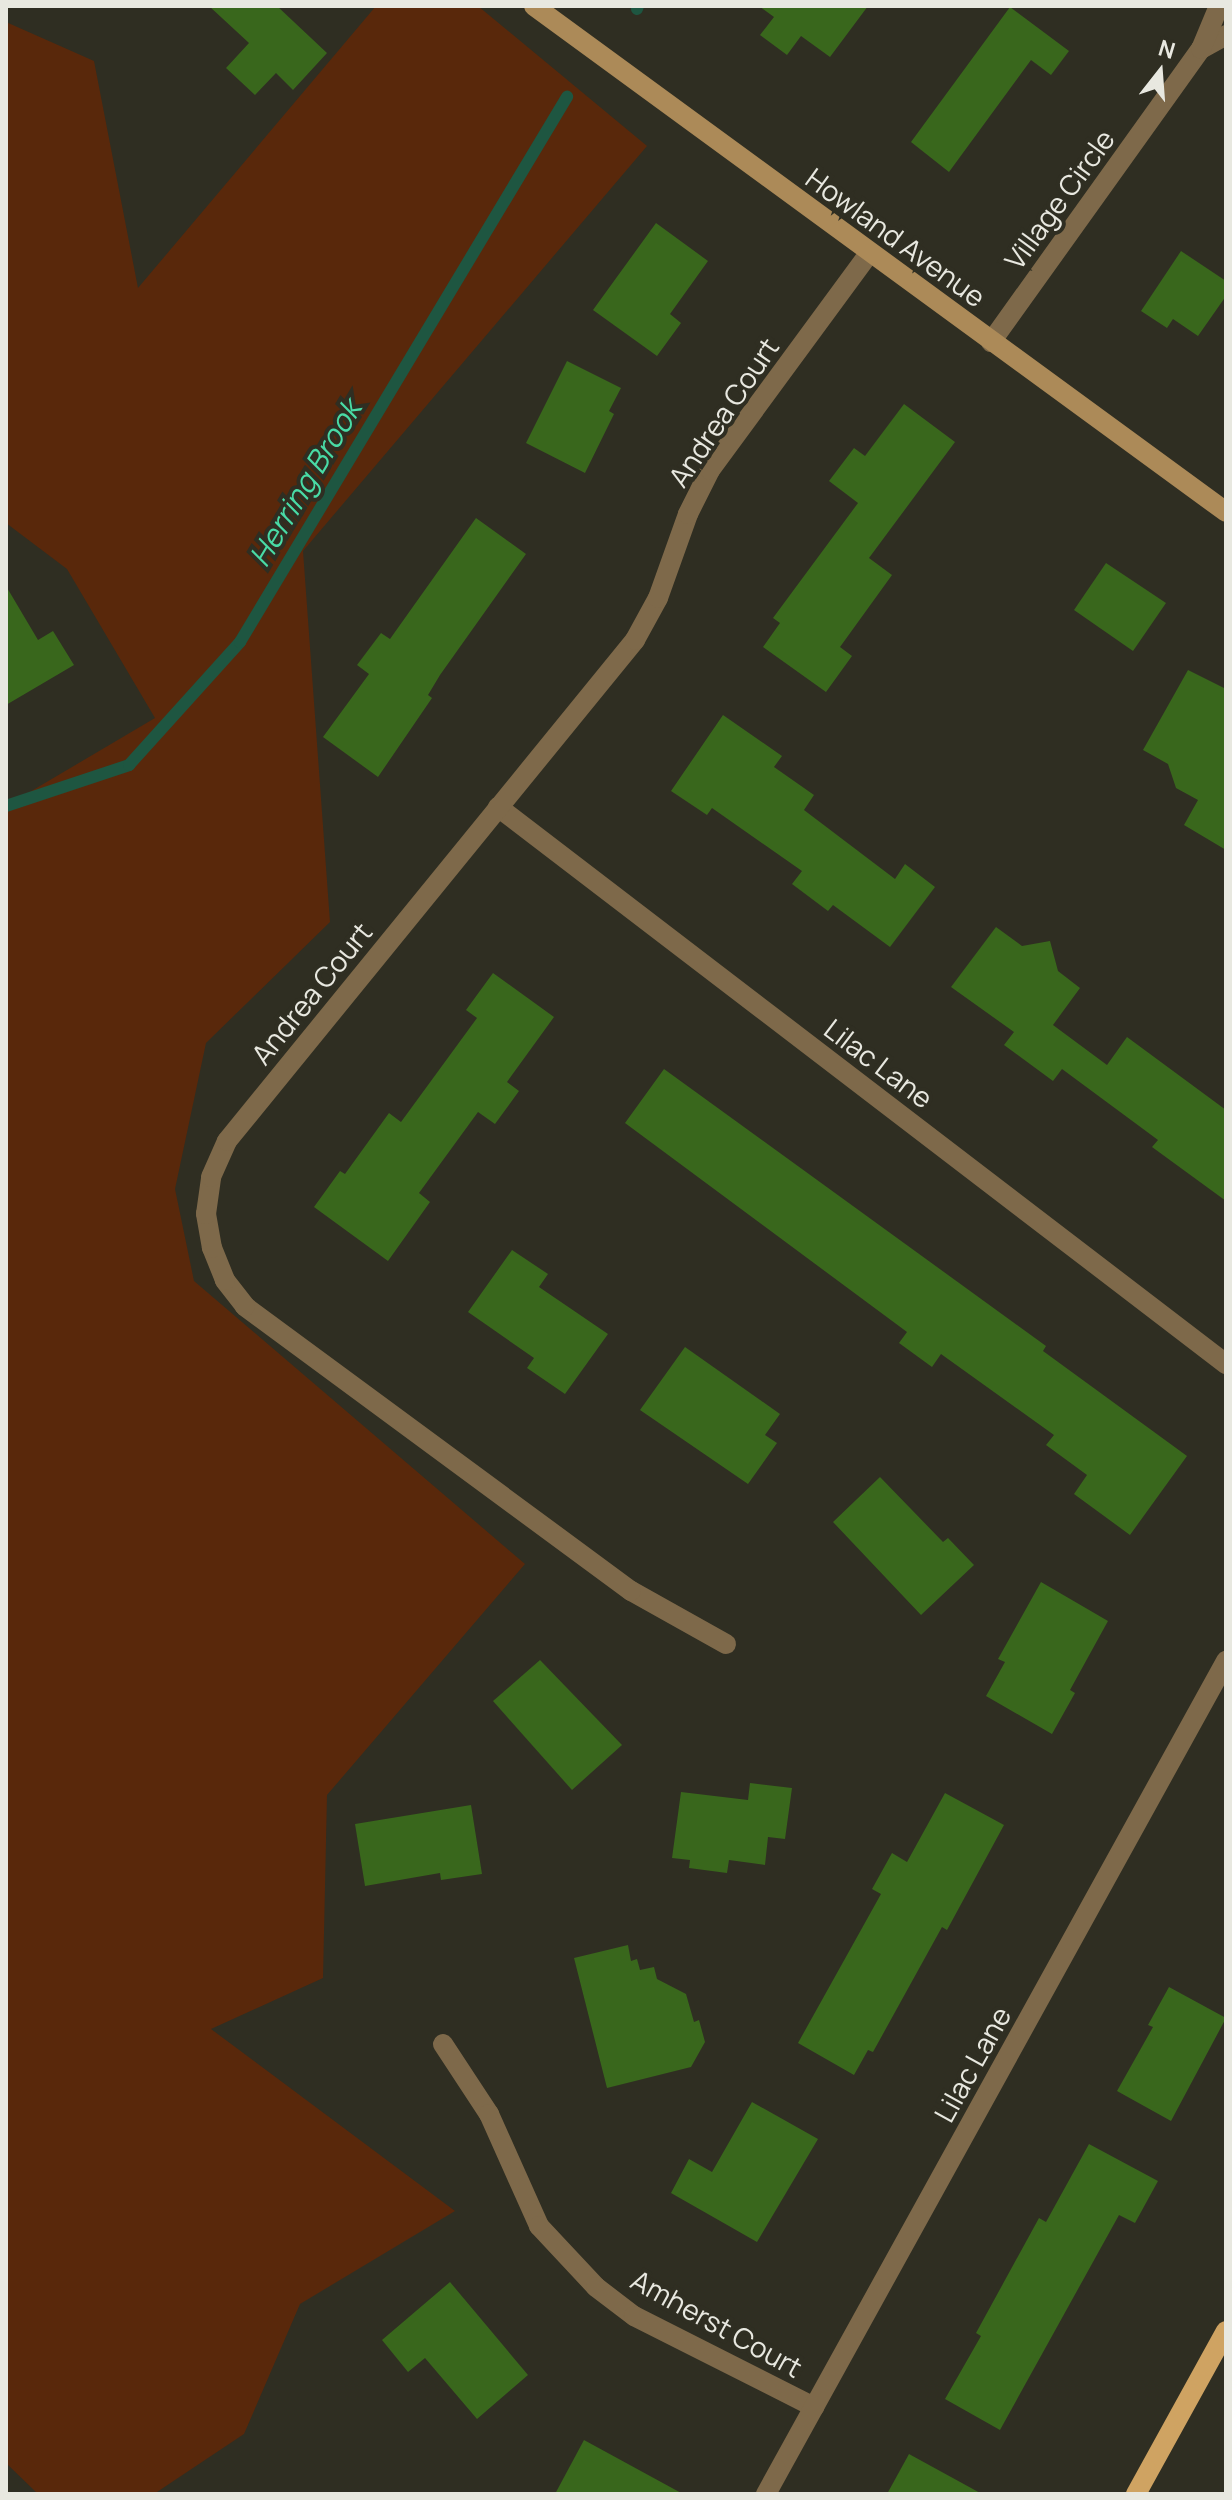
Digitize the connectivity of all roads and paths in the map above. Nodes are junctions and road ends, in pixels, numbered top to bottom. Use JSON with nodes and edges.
{"nodes":[{"id":1,"x":534,"y":6,"type":"edge"},
{"id":2,"x":1219,"y":6,"type":"edge"},
{"id":3,"x":1226,"y":35,"type":"edge"},
{"id":4,"x":1201,"y":49,"type":"junction"},
{"id":5,"x":870,"y":252,"type":"junction"},
{"id":6,"x":991,"y":342,"type":"junction"},
{"id":7,"x":1226,"y":512,"type":"edge"},
{"id":8,"x":498,"y":807,"type":"junction"},
{"id":9,"x":1226,"y":1364,"type":"edge"},
{"id":10,"x":726,"y":1644,"type":"dead end"},
{"id":11,"x":1226,"y":1661,"type":"edge"},
{"id":12,"x":443,"y":2044,"type":"dead end"},
{"id":13,"x":1226,"y":2331,"type":"edge"},
{"id":14,"x":814,"y":2407,"type":"junction"},
{"id":15,"x":766,"y":2494,"type":"edge"},
{"id":16,"x":1136,"y":2494,"type":"edge"}],
"edges":[{"from":1,"to":5,"type":"street","name":"Howland Avenue"},
{"from":2,"to":4,"type":"street"},
{"from":3,"to":4,"type":"street"},
{"from":4,"to":6,"type":"street","name":"Village Circle"},
{"from":5,"to":6,"type":"street","name":"Howland Avenue"},
{"from":5,"to":8,"type":"street","name":"Andrea Court"},
{"from":6,"to":7,"type":"street","name":"Howland Avenue"},
{"from":8,"to":9,"type":"street","name":"Lilac Lane"},
{"from":8,"to":10,"type":"street","name":"Andrea Court"},
{"from":11,"to":14,"type":"street","name":"Lilac Lane"},
{"from":12,"to":14,"type":"street","name":"Amherst Court"},
{"from":13,"to":16,"type":"main road"},
{"from":14,"to":15,"type":"street","name":"Lilac Lane"}]}
